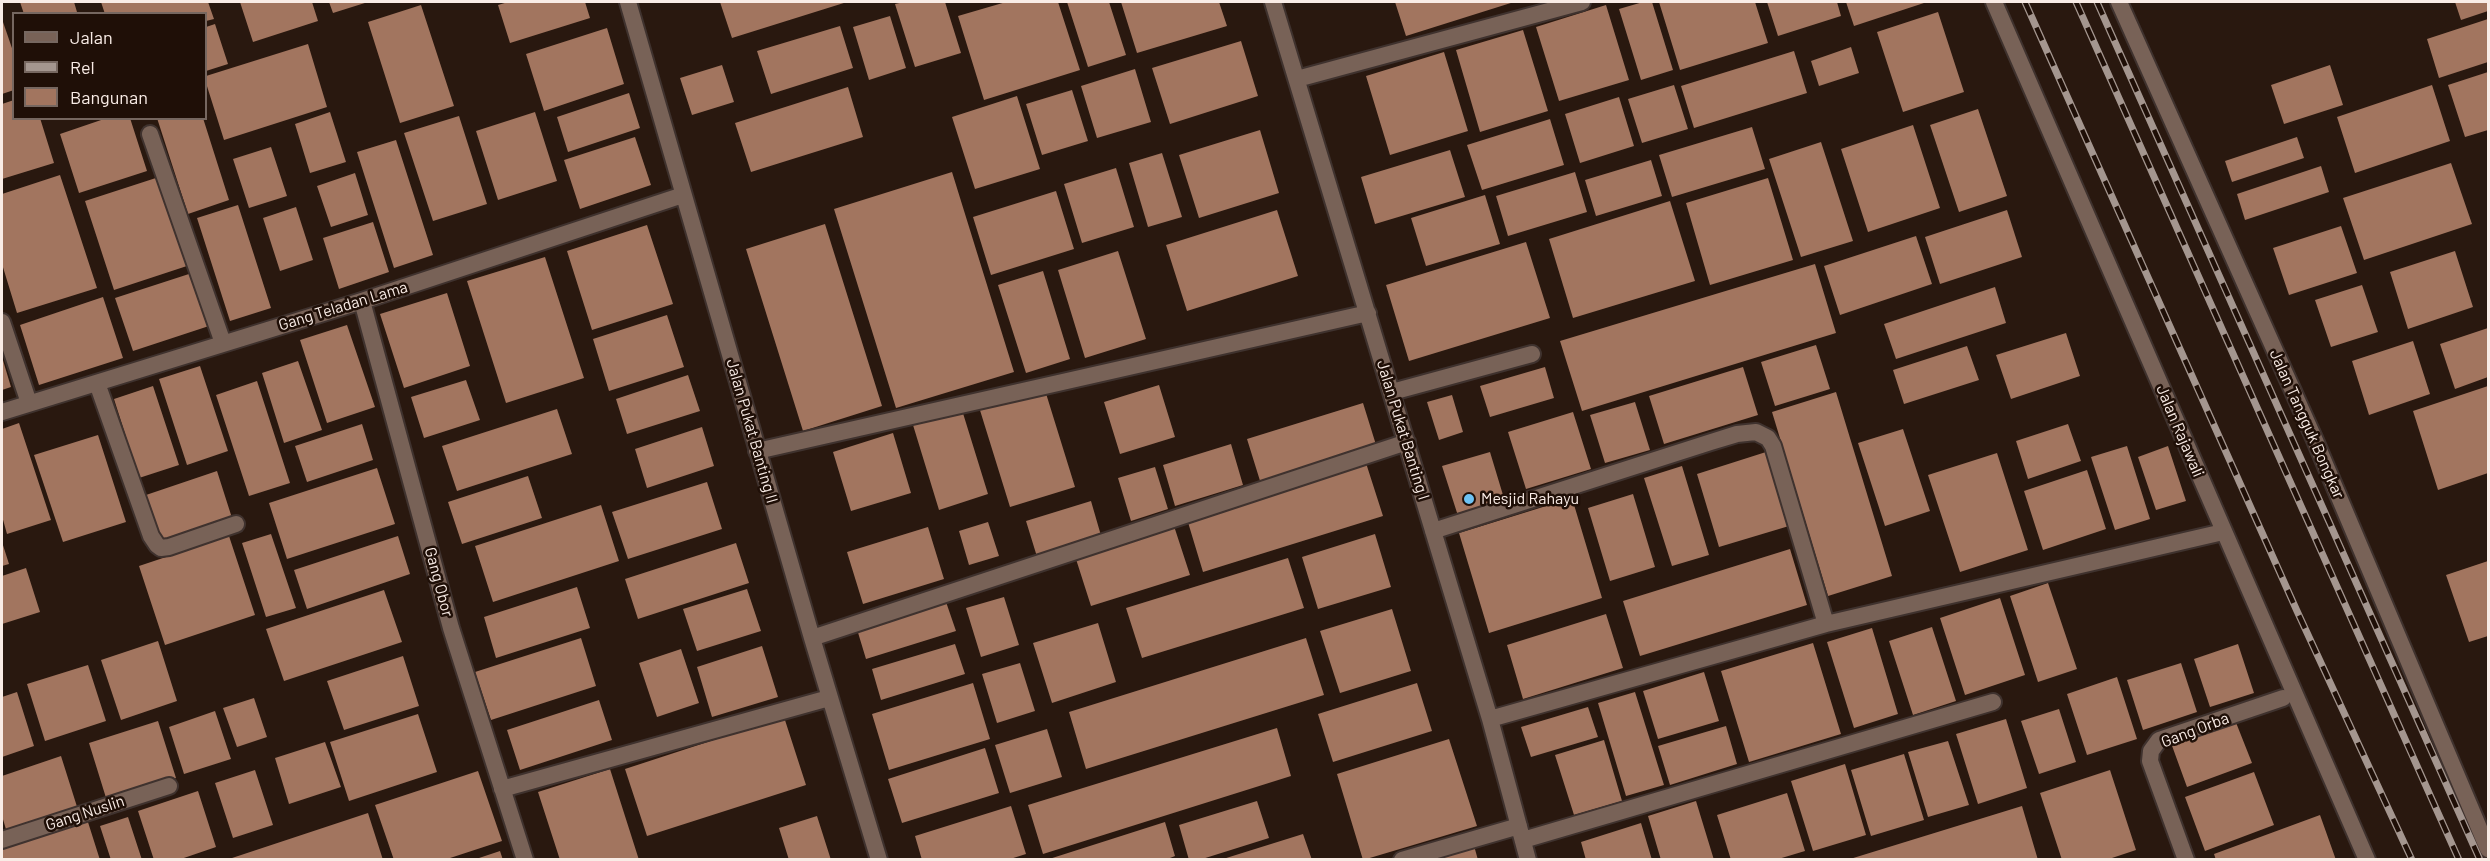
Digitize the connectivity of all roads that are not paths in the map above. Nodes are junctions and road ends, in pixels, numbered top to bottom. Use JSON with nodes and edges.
{"nodes":[{"id":1,"x":628,"y":2,"type":"edge"},
{"id":2,"x":1273,"y":2,"type":"edge"},
{"id":3,"x":1582,"y":2,"type":"edge"},
{"id":4,"x":1994,"y":2,"type":"edge"},
{"id":5,"x":2119,"y":2,"type":"edge"},
{"id":6,"x":1297,"y":79,"type":"junction"},
{"id":7,"x":150,"y":134,"type":"dead end"},
{"id":8,"x":682,"y":195,"type":"junction"},
{"id":9,"x":362,"y":301,"type":"junction"},
{"id":10,"x":1368,"y":313,"type":"junction"},
{"id":11,"x":2,"y":322,"type":"edge"},
{"id":12,"x":224,"y":343,"type":"junction"},
{"id":13,"x":1532,"y":354,"type":"dead end"},
{"id":14,"x":97,"y":383,"type":"junction"},
{"id":15,"x":1392,"y":392,"type":"junction"},
{"id":16,"x":28,"y":403,"type":"junction"},
{"id":17,"x":2,"y":412,"type":"edge"},
{"id":18,"x":1407,"y":442,"type":"junction"},
{"id":19,"x":757,"y":451,"type":"junction"},
{"id":20,"x":236,"y":524,"type":"dead end"},
{"id":21,"x":1433,"y":531,"type":"junction"},
{"id":22,"x":2223,"y":532,"type":"junction"},
{"id":23,"x":1826,"y":624,"type":"junction"},
{"id":24,"x":812,"y":638,"type":"junction"},
{"id":25,"x":829,"y":698,"type":"junction"},
{"id":26,"x":2283,"y":698,"type":"dead end"},
{"id":27,"x":1993,"y":702,"type":"dead end"},
{"id":28,"x":1490,"y":719,"type":"junction"},
{"id":29,"x":169,"y":786,"type":"dead end"},
{"id":30,"x":502,"y":789,"type":"junction"},
{"id":31,"x":1521,"y":833,"type":"junction"},
{"id":32,"x":2,"y":840,"type":"edge"},
{"id":33,"x":2488,"y":849,"type":"edge"},
{"id":34,"x":525,"y":860,"type":"edge"},
{"id":35,"x":879,"y":860,"type":"edge"},
{"id":36,"x":1402,"y":860,"type":"edge"},
{"id":37,"x":1528,"y":860,"type":"edge"},
{"id":38,"x":2186,"y":860,"type":"edge"},
{"id":39,"x":2367,"y":860,"type":"edge"}],
"edges":[{"from":1,"to":8,"type":"street","name":"Jalan Pukat Banting II"},
{"from":2,"to":6,"type":"street","name":"Jalan Pukat Banting I"},
{"from":3,"to":6,"type":"street"},
{"from":4,"to":22,"type":"street","name":"Jalan Rajawali"},
{"from":5,"to":33,"type":"street","name":"Jalan Tangguk Bongkar"},
{"from":6,"to":10,"type":"street","name":"Jalan Pukat Banting I"},
{"from":7,"to":12,"type":"street"},
{"from":8,"to":9,"type":"street","name":"Gang Teladan Lama"},
{"from":8,"to":19,"type":"street","name":"Jalan Pukat Banting II"},
{"from":9,"to":12,"type":"street","name":"Gang Teladan Lama"},
{"from":9,"to":30,"type":"street","name":"Gang Obor"},
{"from":10,"to":15,"type":"street","name":"Jalan Pukat Banting I"},
{"from":10,"to":19,"type":"street"},
{"from":11,"to":16,"type":"street"},
{"from":12,"to":14,"type":"street","name":"Gang Teladan Lama"},
{"from":13,"to":15,"type":"street"},
{"from":14,"to":16,"type":"street","name":"Gang Teladan Lama"},
{"from":14,"to":20,"type":"street"},
{"from":15,"to":18,"type":"street","name":"Jalan Pukat Banting I"},
{"from":16,"to":17,"type":"street","name":"Gang Teladan Lama"},
{"from":18,"to":21,"type":"street","name":"Jalan Pukat Banting I"},
{"from":18,"to":24,"type":"street"},
{"from":19,"to":24,"type":"street","name":"Jalan Pukat Banting II"},
{"from":21,"to":23,"type":"street"},
{"from":21,"to":28,"type":"street","name":"Jalan Pukat Banting I"},
{"from":22,"to":23,"type":"street"},
{"from":22,"to":39,"type":"street","name":"Jalan Rajawali"},
{"from":23,"to":28,"type":"street"},
{"from":24,"to":25,"type":"street","name":"Jalan Pukat Banting II"},
{"from":25,"to":30,"type":"street"},
{"from":25,"to":35,"type":"street","name":"Jalan Pukat Banting II"},
{"from":26,"to":38,"type":"street","name":"Gang Orba"},
{"from":27,"to":31,"type":"street"},
{"from":28,"to":31,"type":"street","name":"Jalan Pukat Banting I"},
{"from":29,"to":32,"type":"street","name":"Gang Nuslin"},
{"from":30,"to":34,"type":"street","name":"Gang Obor"},
{"from":31,"to":36,"type":"street"},
{"from":31,"to":37,"type":"street","name":"Jalan Pukat Banting I"}]}
